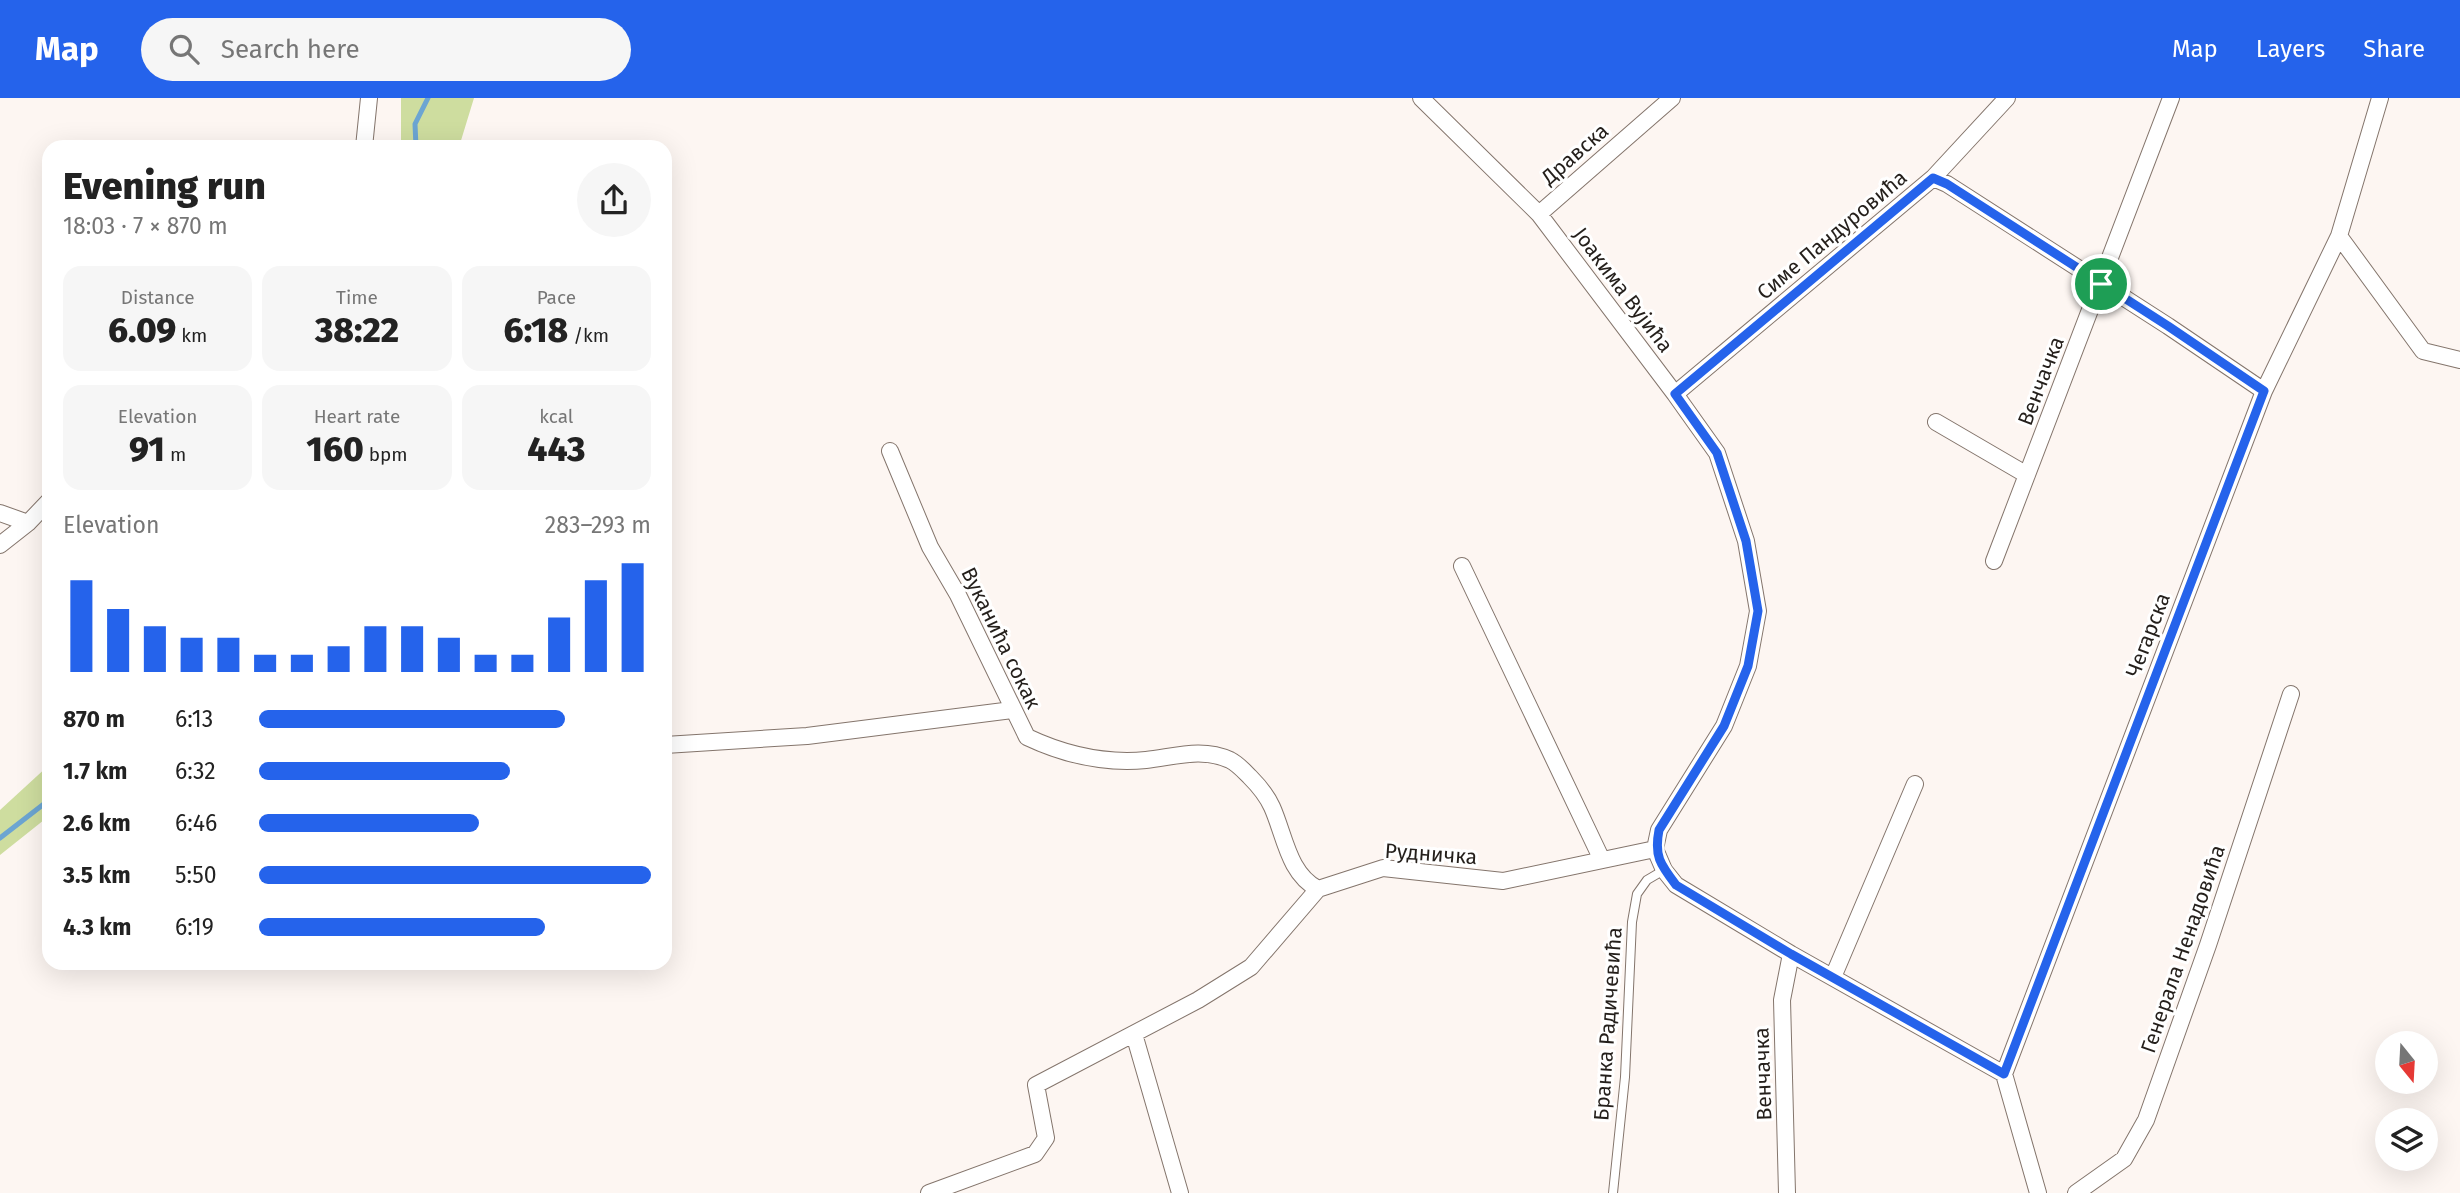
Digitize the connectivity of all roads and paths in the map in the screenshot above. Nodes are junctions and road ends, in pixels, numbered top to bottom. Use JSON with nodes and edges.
{"nodes":[{"id":1,"x":369,"y":98,"type":"edge"},
{"id":2,"x":1421,"y":98,"type":"edge"},
{"id":3,"x":1672,"y":98,"type":"edge"},
{"id":4,"x":2007,"y":98,"type":"edge"},
{"id":5,"x":2171,"y":98,"type":"edge"},
{"id":6,"x":2380,"y":98,"type":"edge"},
{"id":7,"x":365,"y":140,"type":"edge"},
{"id":8,"x":1933,"y":178,"type":"junction"},
{"id":9,"x":1539,"y":214,"type":"junction"},
{"id":10,"x":2339,"y":236,"type":"junction"},
{"id":11,"x":2101,"y":284,"type":"junction"},
{"id":12,"x":2460,"y":360,"type":"edge"},
{"id":13,"x":2264,"y":391,"type":"junction"},
{"id":14,"x":1675,"y":394,"type":"junction"},
{"id":15,"x":1936,"y":422,"type":"dead end"},
{"id":16,"x":890,"y":451,"type":"dead end"},
{"id":17,"x":2027,"y":475,"type":"junction"},
{"id":18,"x":42,"y":508,"type":"edge"},
{"id":19,"x":0,"y":513,"type":"edge"},
{"id":20,"x":28,"y":523,"type":"junction"},
{"id":21,"x":0,"y":545,"type":"edge"},
{"id":22,"x":1994,"y":561,"type":"dead end"},
{"id":23,"x":1462,"y":566,"type":"dead end"},
{"id":24,"x":2291,"y":694,"type":"dead end"},
{"id":25,"x":1012,"y":710,"type":"junction"},
{"id":26,"x":672,"y":745,"type":"edge"},
{"id":27,"x":1915,"y":783,"type":"dead end"},
{"id":28,"x":1656,"y":849,"type":"junction"},
{"id":29,"x":1602,"y":860,"type":"junction"},
{"id":30,"x":1664,"y":870,"type":"junction"},
{"id":31,"x":1318,"y":889,"type":"junction"},
{"id":32,"x":1791,"y":954,"type":"junction"},
{"id":33,"x":1833,"y":977,"type":"junction"},
{"id":34,"x":1134,"y":1034,"type":"junction"},
{"id":35,"x":2004,"y":1074,"type":"junction"},
{"id":36,"x":929,"y":1193,"type":"edge"},
{"id":37,"x":1180,"y":1193,"type":"edge"},
{"id":38,"x":1613,"y":1193,"type":"edge"},
{"id":39,"x":1787,"y":1193,"type":"edge"},
{"id":40,"x":2038,"y":1193,"type":"edge"},
{"id":41,"x":2076,"y":1193,"type":"edge"}],
"edges":[{"from":1,"to":7,"type":"street"},
{"from":2,"to":9,"type":"street","name":"Јоакима Вујића"},
{"from":3,"to":9,"type":"street","name":"Дравска"},
{"from":4,"to":8,"type":"street","name":"Симе Пандуровића"},
{"from":5,"to":11,"type":"street","name":"Венчачка"},
{"from":6,"to":10,"type":"street","name":"Чегарска"},
{"from":8,"to":11,"type":"street"},
{"from":8,"to":14,"type":"street","name":"Симе Пандуровића"},
{"from":9,"to":14,"type":"street","name":"Јоакима Вујића"},
{"from":10,"to":12,"type":"street"},
{"from":10,"to":13,"type":"street","name":"Чегарска"},
{"from":11,"to":13,"type":"street"},
{"from":11,"to":17,"type":"street","name":"Венчачка"},
{"from":13,"to":35,"type":"street","name":"Чегарска"},
{"from":14,"to":28,"type":"street","name":"Јоакима Вујића"},
{"from":15,"to":17,"type":"street"},
{"from":16,"to":25,"type":"street","name":"Вуканића сокак"},
{"from":17,"to":22,"type":"street","name":"Венчачка"},
{"from":18,"to":20,"type":"street"},
{"from":19,"to":20,"type":"street"},
{"from":20,"to":21,"type":"street"},
{"from":23,"to":29,"type":"street"},
{"from":24,"to":41,"type":"street","name":"Генерала Ненадовића"},
{"from":25,"to":26,"type":"street"},
{"from":25,"to":31,"type":"street","name":"Вуканића сокак"},
{"from":27,"to":33,"type":"street"},
{"from":28,"to":29,"type":"street","name":"Рудничка"},
{"from":28,"to":30,"type":"street"},
{"from":29,"to":31,"type":"street","name":"Рудничка"},
{"from":30,"to":32,"type":"street"},
{"from":30,"to":38,"type":"lane","name":"Бранка Радичевића"},
{"from":31,"to":34,"type":"street"},
{"from":32,"to":33,"type":"street"},
{"from":32,"to":39,"type":"street","name":"Венчачка"},
{"from":33,"to":35,"type":"street"},
{"from":34,"to":36,"type":"street"},
{"from":34,"to":37,"type":"street"},
{"from":35,"to":40,"type":"street"}]}
